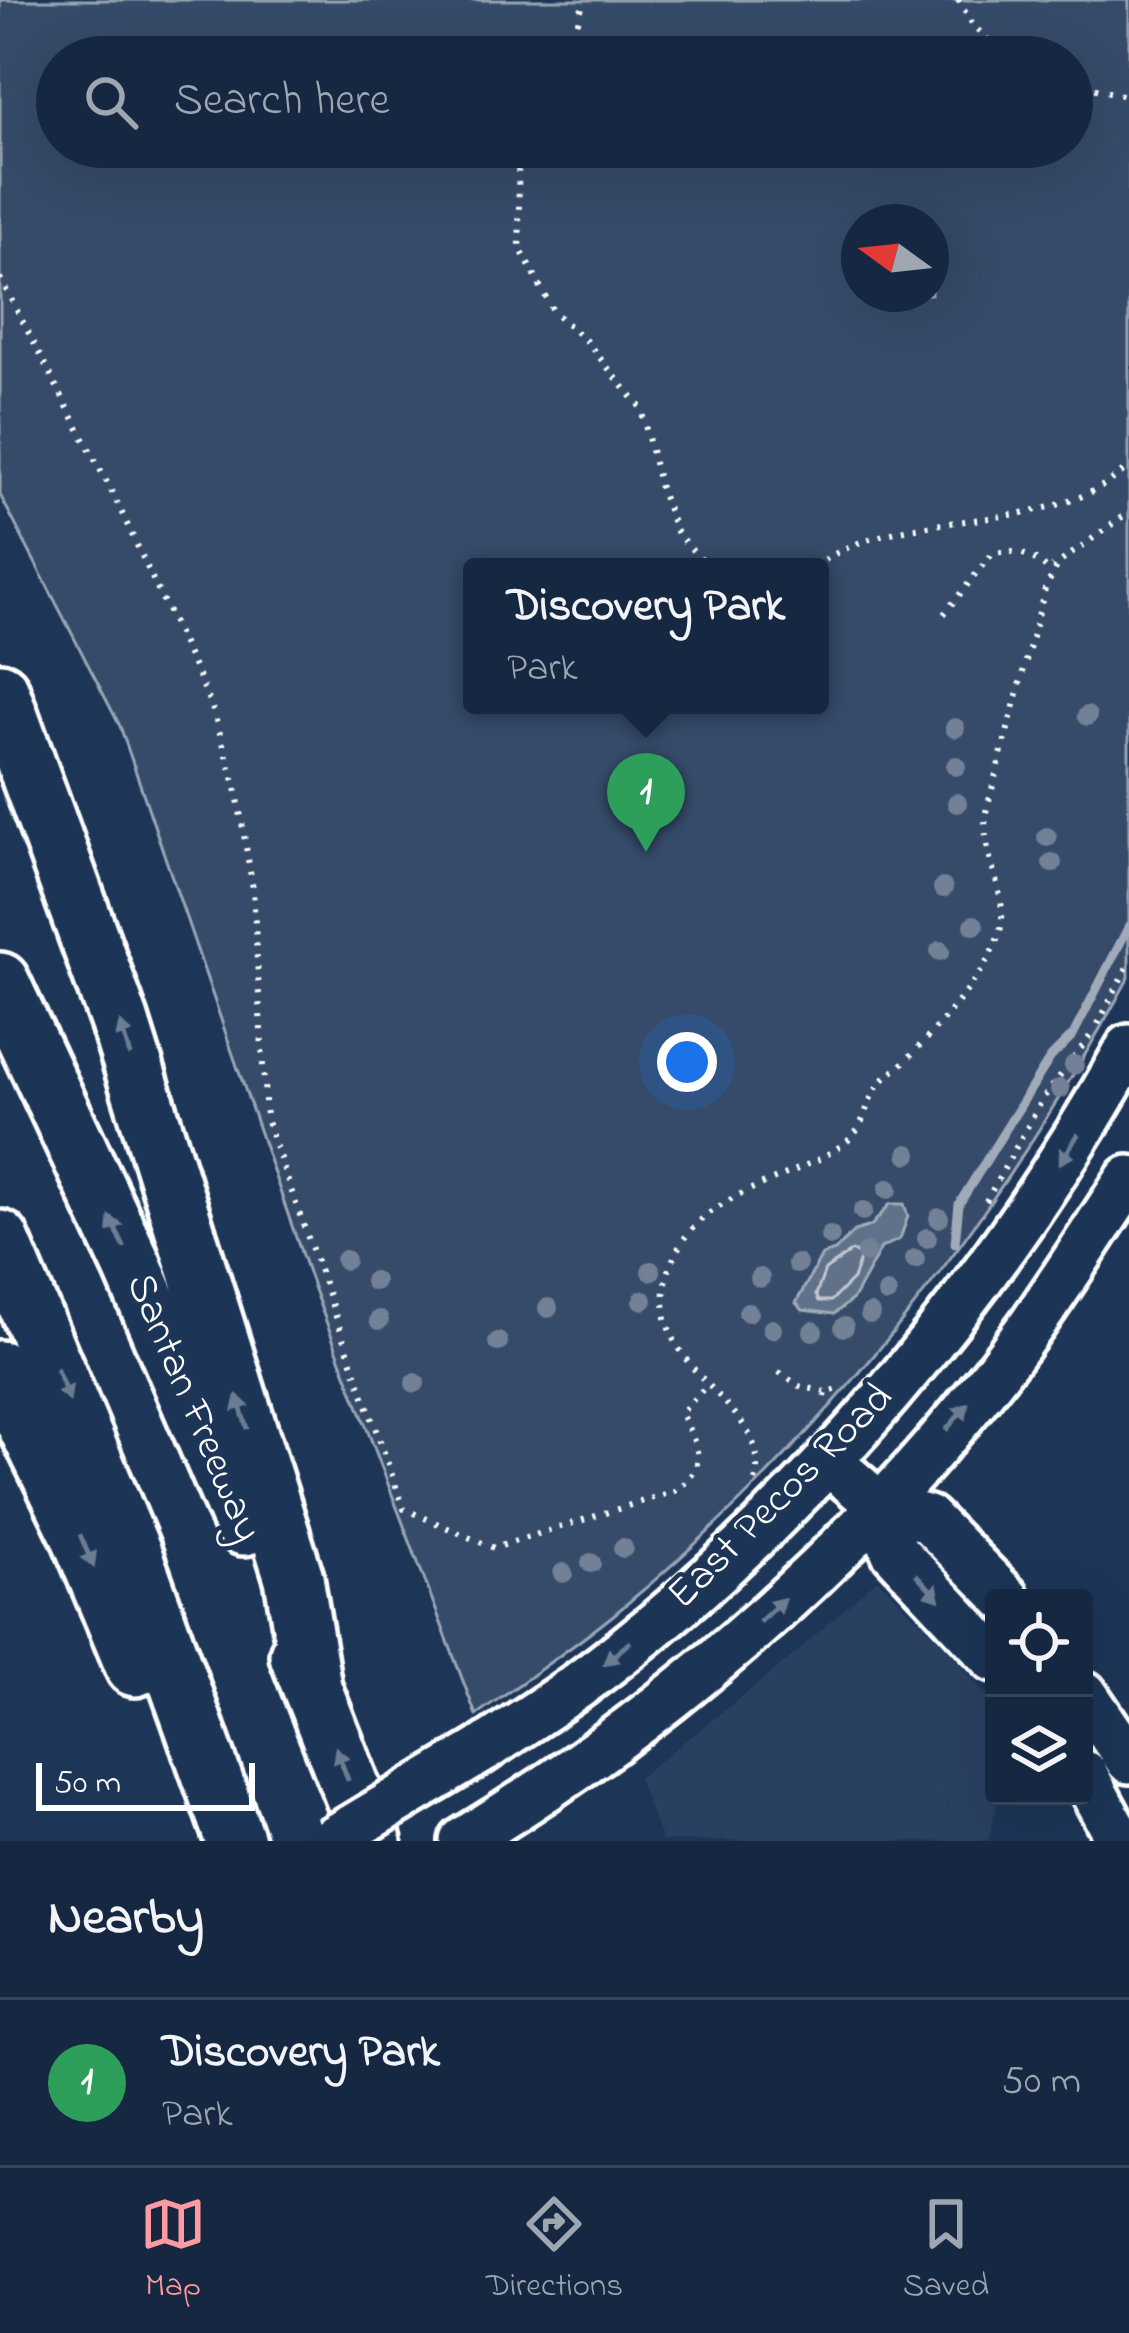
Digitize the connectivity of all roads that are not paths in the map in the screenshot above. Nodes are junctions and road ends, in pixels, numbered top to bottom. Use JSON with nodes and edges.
{"nodes":[{"id":1,"x":0,"y":692,"type":"edge"},
{"id":2,"x":0,"y":982,"type":"edge"},
{"id":3,"x":1129,"y":1048,"type":"edge"},
{"id":4,"x":1129,"y":1179,"type":"edge"},
{"id":5,"x":0,"y":1240,"type":"edge"},
{"id":6,"x":0,"y":1370,"type":"edge"},
{"id":7,"x":827,"y":1461,"type":"junction"},
{"id":8,"x":880,"y":1505,"type":"junction"},
{"id":9,"x":997,"y":1589,"type":"edge"},
{"id":10,"x":985,"y":1648,"type":"edge"},
{"id":11,"x":313,"y":1687,"type":"junction"},
{"id":12,"x":1086,"y":1697,"type":"edge"},
{"id":13,"x":1129,"y":1760,"type":"edge"},
{"id":14,"x":1093,"y":1791,"type":"edge"},
{"id":15,"x":211,"y":1841,"type":"edge"},
{"id":16,"x":236,"y":1841,"type":"edge"},
{"id":17,"x":330,"y":1841,"type":"edge"},
{"id":18,"x":372,"y":1841,"type":"edge"},
{"id":19,"x":463,"y":1841,"type":"edge"},
{"id":20,"x":1120,"y":1841,"type":"edge"}],
"edges":[{"from":11,"to":1,"type":"highway","one_way":true},
{"from":11,"to":2,"type":"highway","name":"Santan Freeway","one_way":true},
{"from":3,"to":7,"type":"main road","name":"East Pecos Road","one_way":true},
{"from":8,"to":4,"type":"main road","name":"East Pecos Road","one_way":true},
{"from":5,"to":16,"type":"highway","one_way":true},
{"from":6,"to":15,"type":"highway","one_way":true},
{"from":7,"to":8,"type":"main road"},
{"from":7,"to":17,"type":"main road","name":"East Pecos Road","one_way":true,"bridge":true},
{"from":8,"to":9,"type":"main road"},
{"from":8,"to":10,"type":"main road","one_way":true},
{"from":19,"to":8,"type":"main road","name":"East Pecos Road","one_way":true},
{"from":18,"to":11,"type":"highway","name":"Santan Freeway","one_way":true},
{"from":12,"to":13,"type":"main road"},
{"from":14,"to":20,"type":"main road"}]}
